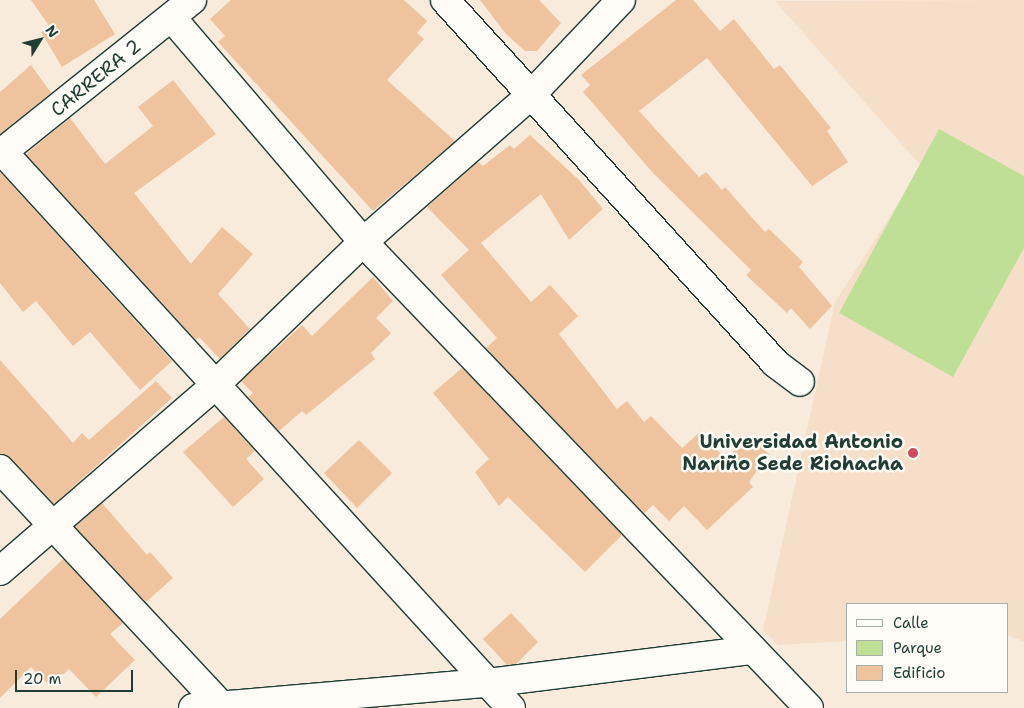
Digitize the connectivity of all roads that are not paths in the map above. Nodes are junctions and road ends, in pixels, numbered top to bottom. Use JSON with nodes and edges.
{"nodes":[{"id":1,"x":444,"y":0,"type":"edge"},
{"id":2,"x":621,"y":0,"type":"edge"},
{"id":3,"x":182,"y":9,"type":"edge"},
{"id":4,"x":530,"y":96,"type":"junction"},
{"id":5,"x":1,"y":153,"type":"edge"},
{"id":6,"x":363,"y":242,"type":"junction"},
{"id":7,"x":800,"y":382,"type":"dead end"},
{"id":8,"x":214,"y":386,"type":"junction"},
{"id":9,"x":0,"y":469,"type":"edge"},
{"id":10,"x":54,"y":523,"type":"junction"},
{"id":11,"x":0,"y":571,"type":"edge"},
{"id":12,"x":753,"y":650,"type":"junction"},
{"id":13,"x":488,"y":683,"type":"junction"},
{"id":14,"x":222,"y":706,"type":"edge"},
{"id":15,"x":193,"y":708,"type":"edge"},
{"id":16,"x":511,"y":708,"type":"edge"},
{"id":17,"x":809,"y":708,"type":"edge"}],
"edges":[{"from":1,"to":4,"type":"street"},
{"from":2,"to":4,"type":"street"},
{"from":3,"to":5,"type":"street","name":"CARRERA 2"},
{"from":3,"to":6,"type":"street"},
{"from":4,"to":6,"type":"street"},
{"from":4,"to":7,"type":"street"},
{"from":5,"to":8,"type":"street"},
{"from":6,"to":8,"type":"street"},
{"from":6,"to":12,"type":"street"},
{"from":8,"to":10,"type":"street"},
{"from":8,"to":13,"type":"street"},
{"from":9,"to":10,"type":"street"},
{"from":10,"to":11,"type":"street"},
{"from":10,"to":14,"type":"street"},
{"from":12,"to":13,"type":"street"},
{"from":12,"to":17,"type":"street"},
{"from":13,"to":14,"type":"street"},
{"from":13,"to":16,"type":"street"},
{"from":14,"to":15,"type":"street"}]}
